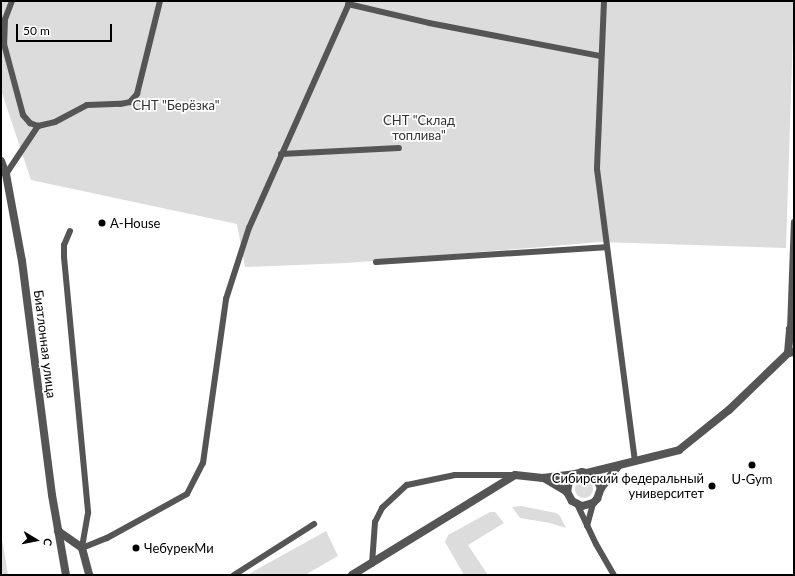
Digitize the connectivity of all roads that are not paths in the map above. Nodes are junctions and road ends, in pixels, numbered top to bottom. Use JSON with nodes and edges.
{"nodes":[{"id":1,"x":12,"y":1,"type":"edge"},
{"id":2,"x":160,"y":1,"type":"edge"},
{"id":3,"x":604,"y":1,"type":"edge"},
{"id":4,"x":349,"y":2,"type":"edge"},
{"id":5,"x":601,"y":56,"type":"junction"},
{"id":6,"x":38,"y":126,"type":"junction"},
{"id":7,"x":399,"y":148,"type":"dead end"},
{"id":8,"x":281,"y":154,"type":"junction"},
{"id":9,"x":1,"y":161,"type":"edge"},
{"id":10,"x":6,"y":174,"type":"junction"},
{"id":11,"x":794,"y":222,"type":"edge"},
{"id":12,"x":70,"y":230,"type":"dead end"},
{"id":13,"x":606,"y":246,"type":"junction"},
{"id":14,"x":376,"y":262,"type":"dead end"},
{"id":15,"x":792,"y":328,"type":"edge"},
{"id":16,"x":791,"y":353,"type":"edge"},
{"id":17,"x":635,"y":461,"type":"junction"},
{"id":18,"x":618,"y":466,"type":"junction"},
{"id":19,"x":587,"y":473,"type":"junction"},
{"id":20,"x":576,"y":474,"type":"junction"},
{"id":21,"x":515,"y":475,"type":"junction"},
{"id":22,"x":543,"y":478,"type":"junction"},
{"id":23,"x":600,"y":488,"type":"junction"},
{"id":24,"x":568,"y":492,"type":"junction"},
{"id":25,"x":593,"y":503,"type":"junction"},
{"id":26,"x":577,"y":504,"type":"junction"},
{"id":27,"x":314,"y":524,"type":"dead end"},
{"id":28,"x":587,"y":526,"type":"junction"},
{"id":29,"x":58,"y":531,"type":"junction"},
{"id":30,"x":82,"y":548,"type":"junction"},
{"id":31,"x":372,"y":564,"type":"junction"},
{"id":32,"x":66,"y":575,"type":"edge"},
{"id":33,"x":89,"y":575,"type":"edge"},
{"id":34,"x":234,"y":575,"type":"edge"},
{"id":35,"x":352,"y":575,"type":"edge"},
{"id":36,"x":614,"y":575,"type":"edge"}],
"edges":[{"from":1,"to":6,"type":"lane"},
{"from":2,"to":6,"type":"lane"},
{"from":3,"to":5,"type":"lane"},
{"from":4,"to":5,"type":"lane"},
{"from":4,"to":8,"type":"lane"},
{"from":5,"to":13,"type":"lane"},
{"from":6,"to":10,"type":"lane"},
{"from":7,"to":8,"type":"lane"},
{"from":8,"to":30,"type":"lane"},
{"from":9,"to":10,"type":"street","name":"Биатлонная улица"},
{"from":10,"to":29,"type":"street","name":"Биатлонная улица"},
{"from":11,"to":15,"type":"lane"},
{"from":12,"to":30,"type":"lane"},
{"from":13,"to":14,"type":"lane"},
{"from":13,"to":17,"type":"lane"},
{"from":15,"to":16,"type":"street"},
{"from":16,"to":17,"type":"street"},
{"from":17,"to":18,"type":"street"},
{"from":18,"to":19,"type":"street"},
{"from":18,"to":23,"type":"street"},
{"from":19,"to":20,"type":"street"},
{"from":19,"to":23,"type":"street"},
{"from":20,"to":22,"type":"street"},
{"from":20,"to":24,"type":"street"},
{"from":21,"to":22,"type":"street"},
{"from":21,"to":31,"type":"street"},
{"from":21,"to":31,"type":"lane"},
{"from":22,"to":24,"type":"street"},
{"from":23,"to":25,"type":"street"},
{"from":24,"to":26,"type":"street"},
{"from":25,"to":26,"type":"street"},
{"from":25,"to":28,"type":"lane"},
{"from":26,"to":28,"type":"lane"},
{"from":27,"to":34,"type":"lane"},
{"from":28,"to":36,"type":"lane"},
{"from":29,"to":30,"type":"street"},
{"from":29,"to":32,"type":"street","name":"Биатлонная улица"},
{"from":30,"to":33,"type":"street"},
{"from":31,"to":35,"type":"street"}]}
